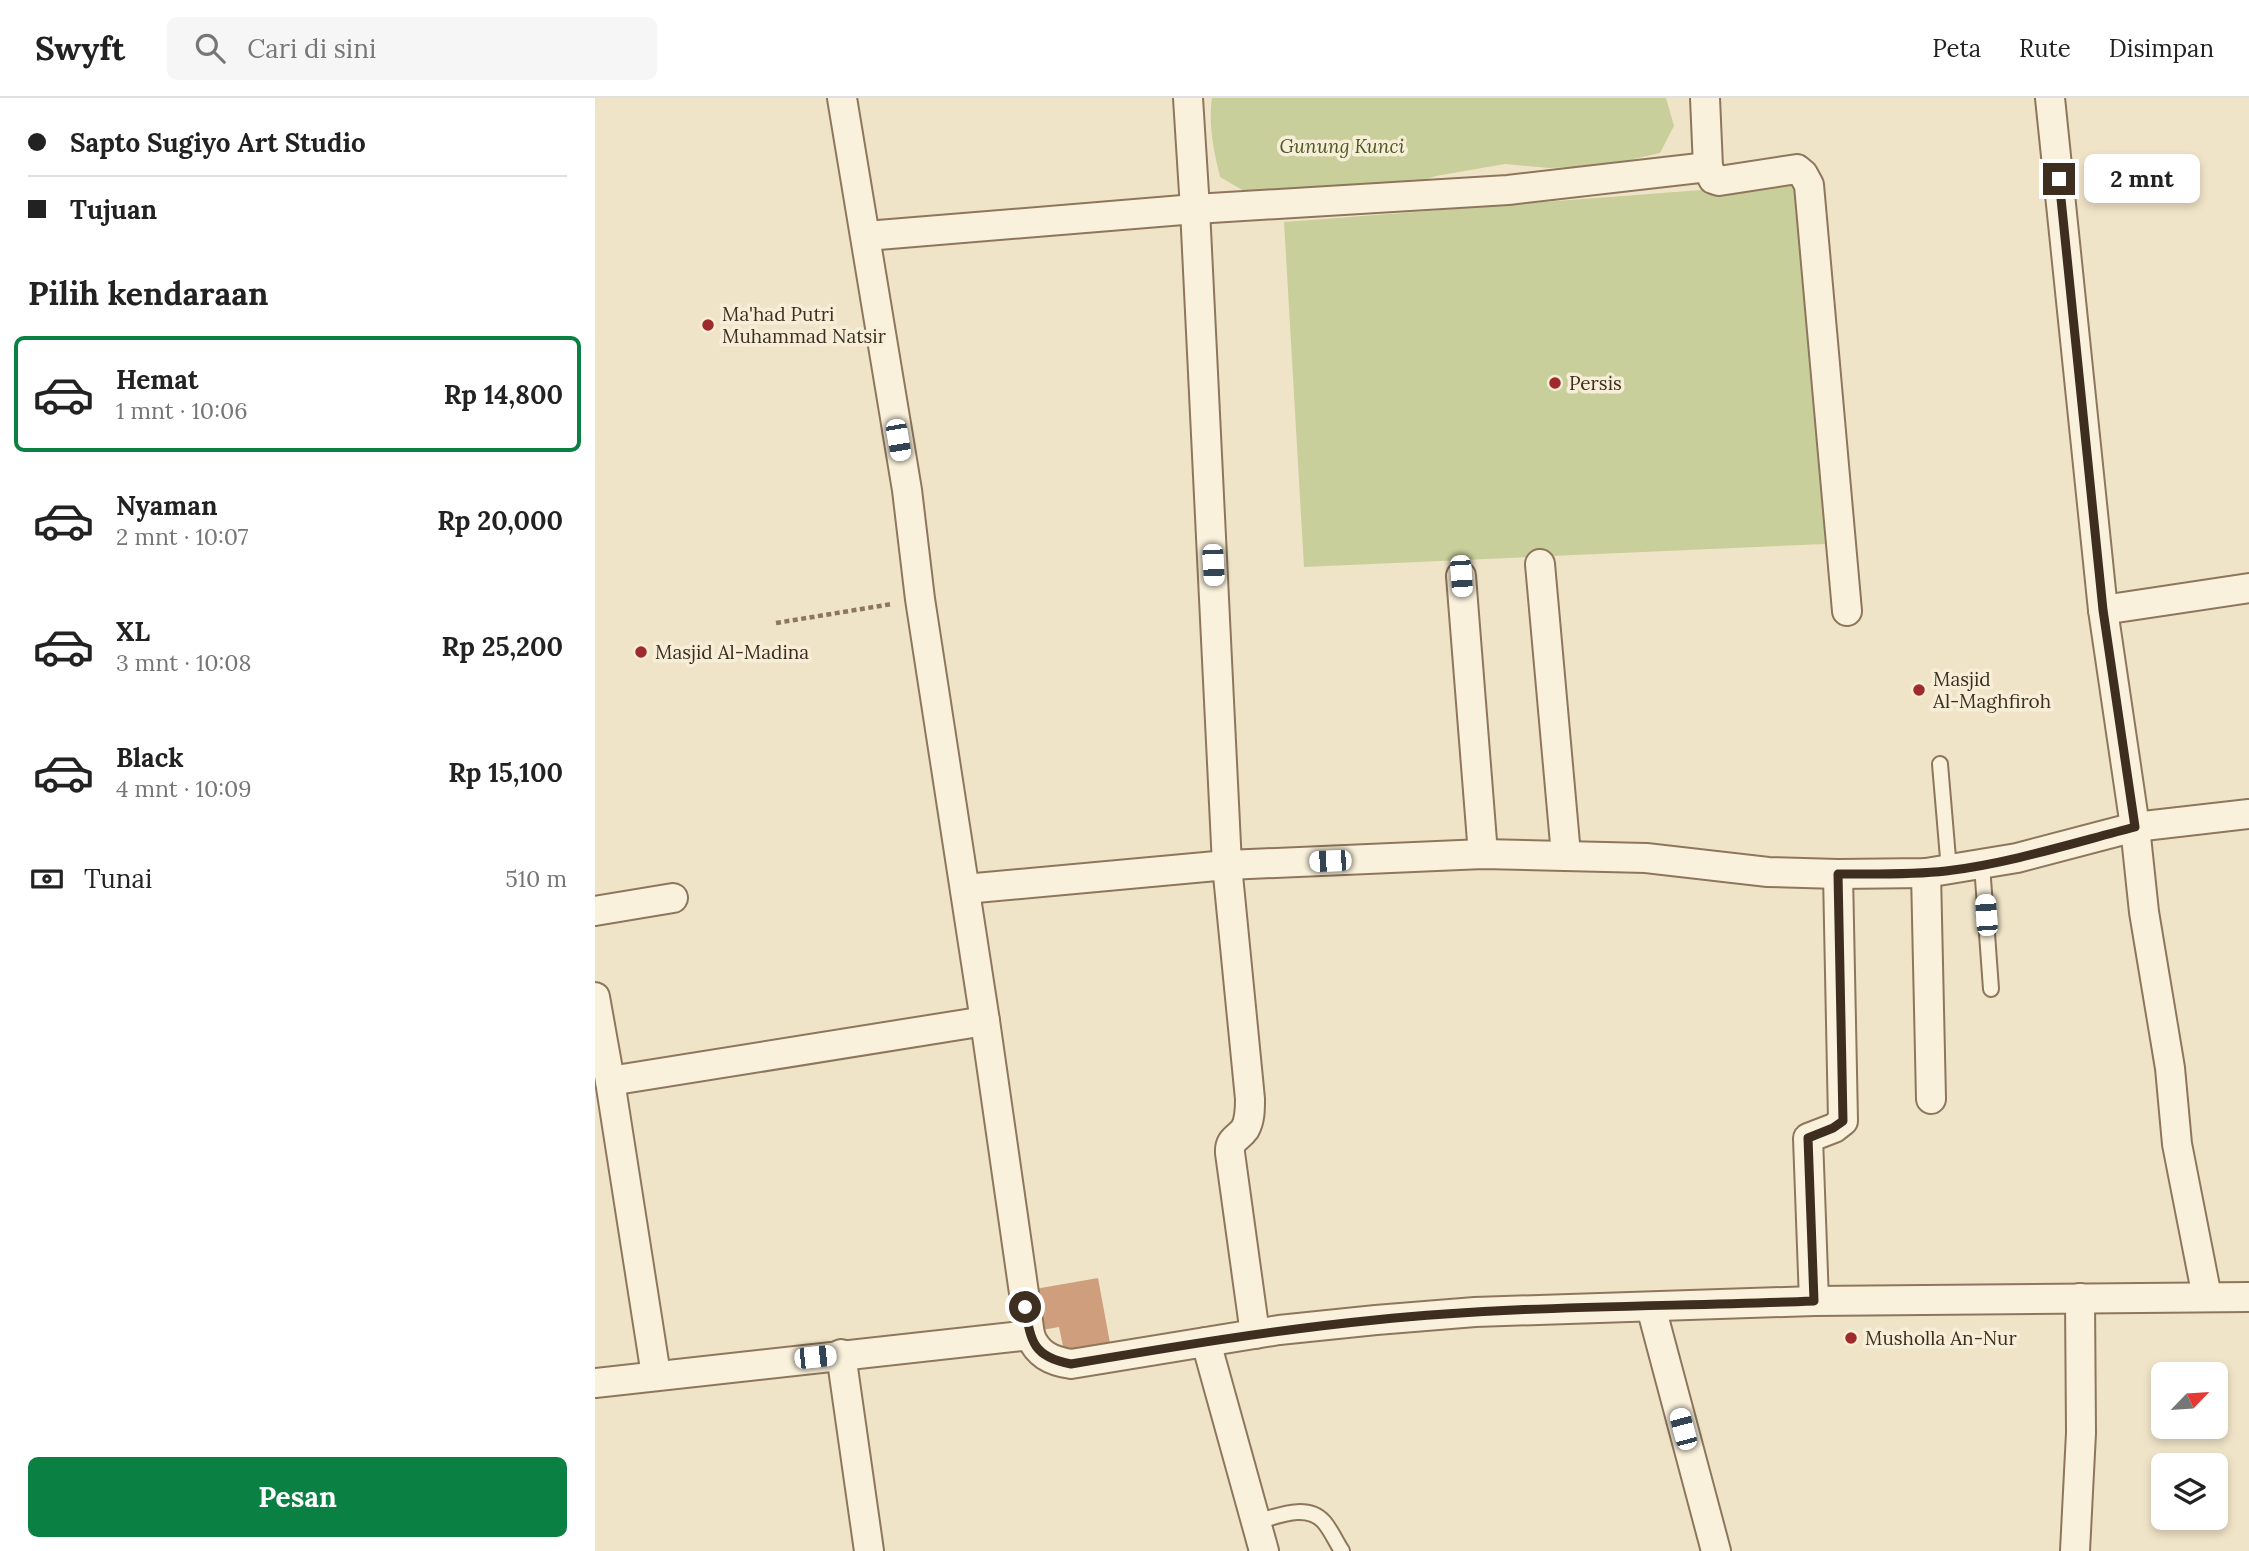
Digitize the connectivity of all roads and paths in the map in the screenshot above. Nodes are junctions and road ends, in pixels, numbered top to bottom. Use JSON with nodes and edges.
{"nodes":[{"id":1,"x":842,"y":98,"type":"edge"},
{"id":2,"x":1188,"y":98,"type":"edge"},
{"id":3,"x":1705,"y":98,"type":"edge"},
{"id":4,"x":2050,"y":98,"type":"edge"},
{"id":5,"x":1708,"y":167,"type":"junction"},
{"id":6,"x":1195,"y":209,"type":"junction"},
{"id":7,"x":866,"y":236,"type":"junction"},
{"id":8,"x":1540,"y":564,"type":"dead end"},
{"id":9,"x":1461,"y":576,"type":"dead end"},
{"id":10,"x":2249,"y":588,"type":"edge"},
{"id":11,"x":920,"y":599,"type":"junction"},
{"id":12,"x":2103,"y":610,"type":"junction"},
{"id":13,"x":1847,"y":611,"type":"dead end"},
{"id":14,"x":776,"y":623,"type":"dead end"},
{"id":15,"x":1940,"y":764,"type":"dead end"},
{"id":16,"x":2249,"y":814,"type":"edge"},
{"id":17,"x":2135,"y":827,"type":"junction"},
{"id":18,"x":1483,"y":854,"type":"junction"},
{"id":19,"x":1566,"y":855,"type":"junction"},
{"id":20,"x":1227,"y":865,"type":"junction"},
{"id":21,"x":1982,"y":865,"type":"junction"},
{"id":22,"x":1938,"y":871,"type":"junction"},
{"id":23,"x":1838,"y":874,"type":"junction"},
{"id":24,"x":965,"y":889,"type":"junction"},
{"id":25,"x":673,"y":898,"type":"dead end"},
{"id":26,"x":595,"y":911,"type":"edge"},
{"id":27,"x":1991,"y":989,"type":"dead end"},
{"id":28,"x":595,"y":997,"type":"edge"},
{"id":29,"x":985,"y":1021,"type":"junction"},
{"id":30,"x":610,"y":1081,"type":"junction"},
{"id":31,"x":1931,"y":1098,"type":"dead end"},
{"id":32,"x":2207,"y":1297,"type":"junction"},
{"id":33,"x":2249,"y":1297,"type":"edge"},
{"id":34,"x":2081,"y":1298,"type":"junction"},
{"id":35,"x":1814,"y":1301,"type":"junction"},
{"id":36,"x":1651,"y":1307,"type":"junction"},
{"id":37,"x":1255,"y":1334,"type":"junction"},
{"id":38,"x":1030,"y":1335,"type":"junction"},
{"id":39,"x":1206,"y":1342,"type":"junction"},
{"id":40,"x":841,"y":1354,"type":"junction"},
{"id":41,"x":656,"y":1375,"type":"junction"},
{"id":42,"x":595,"y":1383,"type":"edge"},
{"id":43,"x":1256,"y":1522,"type":"junction"},
{"id":44,"x":869,"y":1551,"type":"edge"},
{"id":45,"x":1265,"y":1551,"type":"edge"},
{"id":46,"x":1342,"y":1551,"type":"edge"},
{"id":47,"x":1716,"y":1551,"type":"edge"},
{"id":48,"x":2075,"y":1551,"type":"edge"}],
"edges":[{"from":1,"to":7,"type":"street"},
{"from":2,"to":6,"type":"street"},
{"from":3,"to":5,"type":"street"},
{"from":4,"to":12,"type":"street"},
{"from":5,"to":6,"type":"street"},
{"from":5,"to":13,"type":"street"},
{"from":6,"to":7,"type":"street"},
{"from":6,"to":20,"type":"street"},
{"from":7,"to":11,"type":"street"},
{"from":8,"to":19,"type":"street"},
{"from":9,"to":18,"type":"street"},
{"from":10,"to":12,"type":"street"},
{"from":11,"to":14,"type":"path"},
{"from":11,"to":24,"type":"street"},
{"from":12,"to":17,"type":"street"},
{"from":15,"to":22,"type":"lane"},
{"from":16,"to":17,"type":"street"},
{"from":17,"to":21,"type":"street"},
{"from":17,"to":32,"type":"street"},
{"from":18,"to":19,"type":"street"},
{"from":18,"to":20,"type":"street"},
{"from":19,"to":23,"type":"street"},
{"from":20,"to":24,"type":"street"},
{"from":20,"to":37,"type":"street"},
{"from":21,"to":22,"type":"street"},
{"from":21,"to":27,"type":"lane"},
{"from":22,"to":23,"type":"street"},
{"from":22,"to":31,"type":"street"},
{"from":23,"to":35,"type":"street"},
{"from":24,"to":29,"type":"street"},
{"from":25,"to":26,"type":"street"},
{"from":28,"to":30,"type":"street"},
{"from":29,"to":30,"type":"street"},
{"from":29,"to":38,"type":"street"},
{"from":30,"to":41,"type":"street"},
{"from":32,"to":33,"type":"street"},
{"from":32,"to":34,"type":"street"},
{"from":34,"to":35,"type":"street"},
{"from":34,"to":48,"type":"street"},
{"from":35,"to":36,"type":"street"},
{"from":36,"to":37,"type":"street"},
{"from":36,"to":47,"type":"street"},
{"from":37,"to":39,"type":"street"},
{"from":38,"to":39,"type":"street"},
{"from":38,"to":40,"type":"street"},
{"from":39,"to":43,"type":"street"},
{"from":40,"to":41,"type":"street"},
{"from":40,"to":44,"type":"street"},
{"from":41,"to":42,"type":"street"},
{"from":43,"to":45,"type":"street"},
{"from":43,"to":46,"type":"lane"}]}
